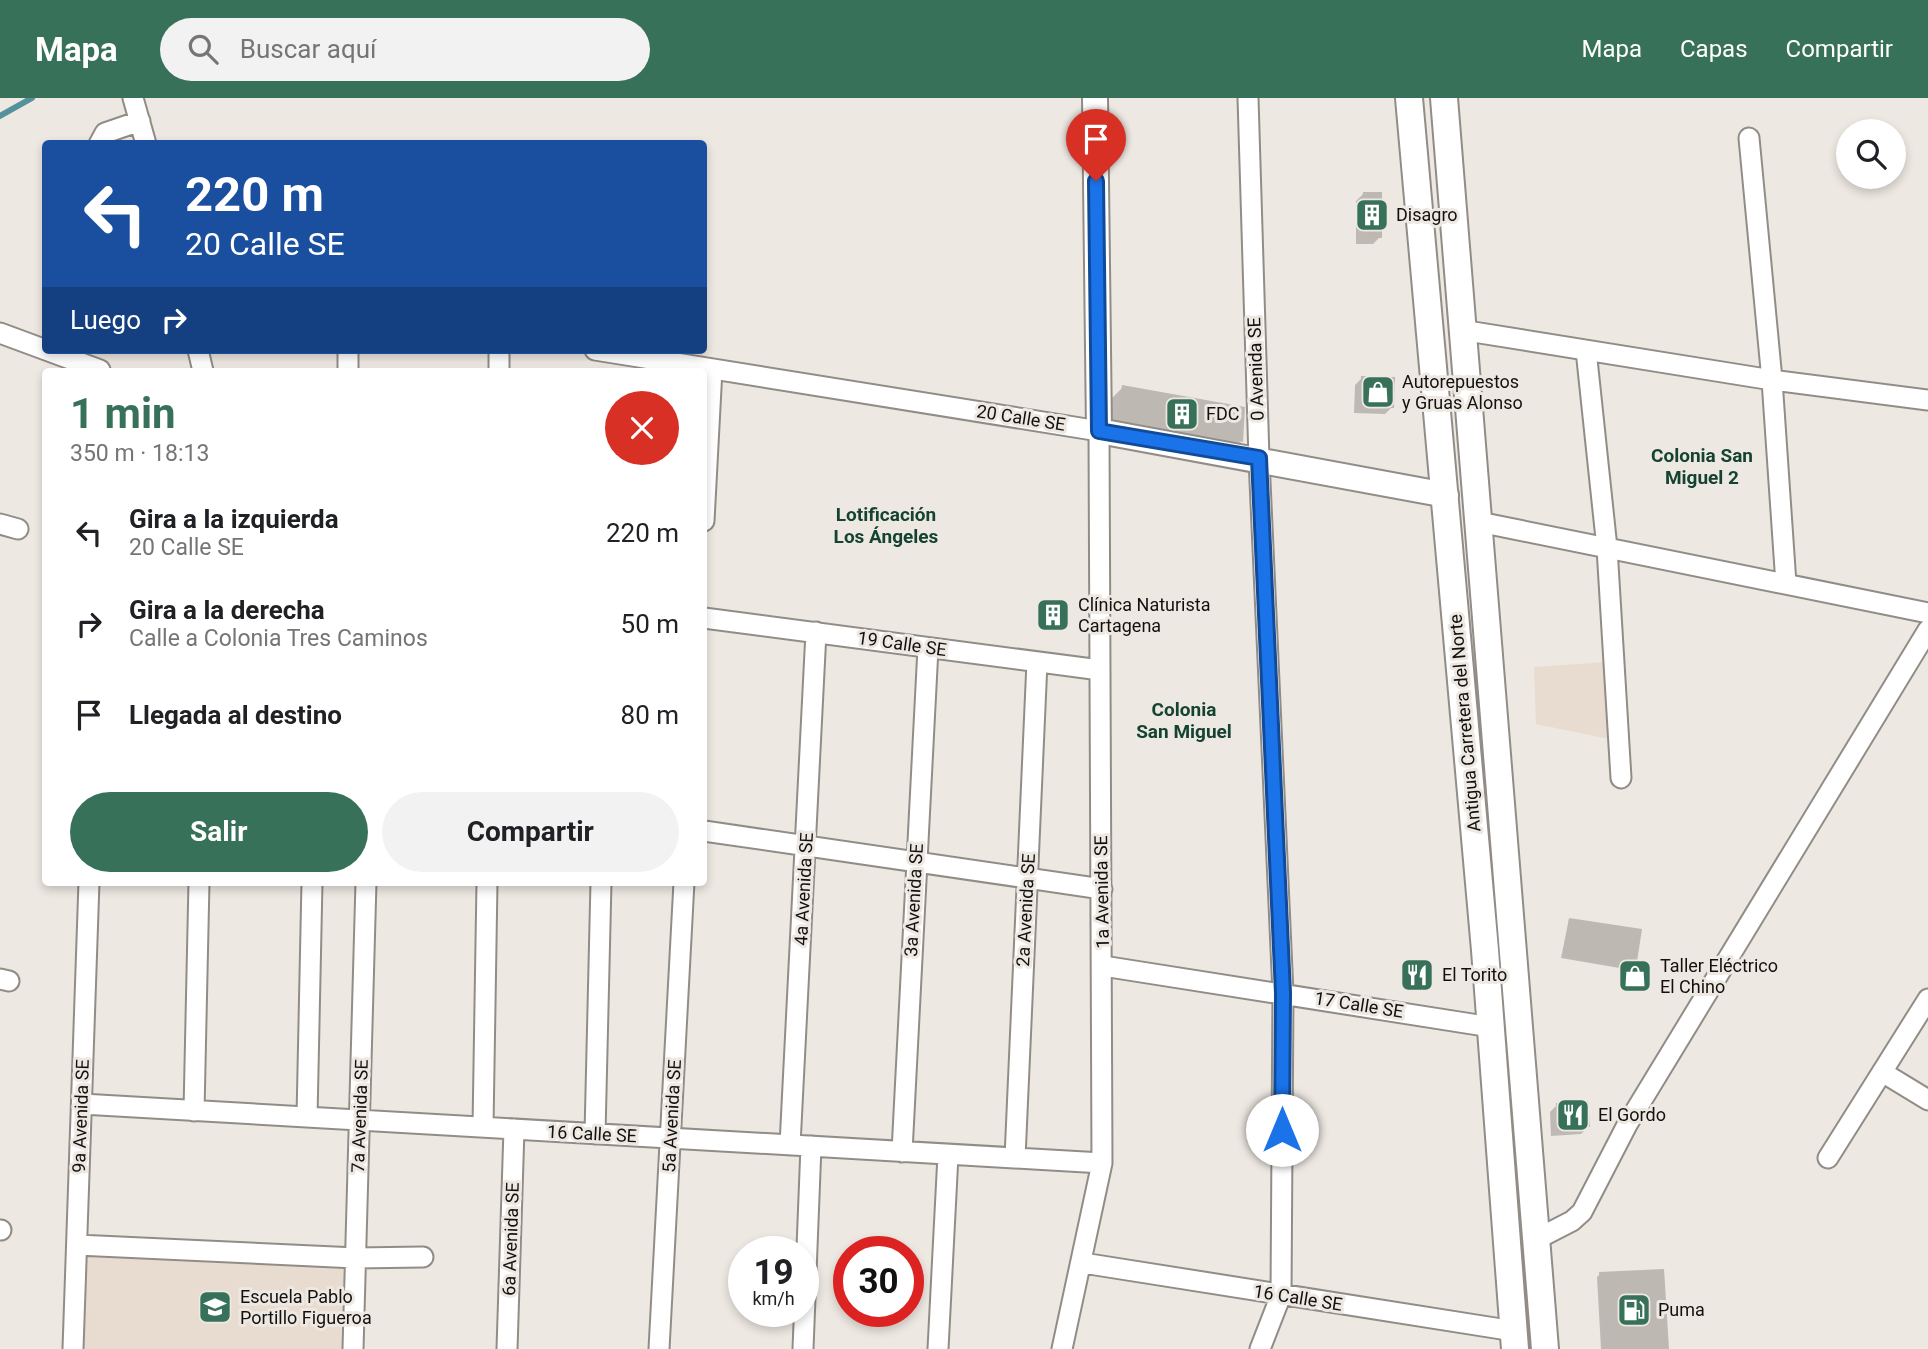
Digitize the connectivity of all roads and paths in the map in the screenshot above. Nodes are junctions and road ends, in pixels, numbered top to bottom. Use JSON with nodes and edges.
{"nodes":[{"id":1,"x":133,"y":98,"type":"edge"},
{"id":2,"x":1095,"y":98,"type":"edge"},
{"id":3,"x":1248,"y":98,"type":"edge"},
{"id":4,"x":1409,"y":98,"type":"edge"},
{"id":5,"x":1444,"y":98,"type":"edge"},
{"id":6,"x":140,"y":121,"type":"junction"},
{"id":7,"x":1749,"y":138,"type":"dead end"},
{"id":8,"x":101,"y":140,"type":"edge"},
{"id":9,"x":145,"y":140,"type":"edge"},
{"id":10,"x":1461,"y":330,"type":"junction"},
{"id":11,"x":0,"y":333,"type":"edge"},
{"id":12,"x":42,"y":349,"type":"edge"},
{"id":13,"x":1586,"y":350,"type":"junction"},
{"id":14,"x":55,"y":354,"type":"edge"},
{"id":15,"x":620,"y":354,"type":"edge"},
{"id":16,"x":92,"y":368,"type":"edge"},
{"id":17,"x":706,"y":368,"type":"edge"},
{"id":18,"x":707,"y":368,"type":"edge"},
{"id":19,"x":712,"y":369,"type":"junction"},
{"id":20,"x":1772,"y":380,"type":"junction"},
{"id":21,"x":1928,"y":400,"type":"edge"},
{"id":22,"x":1099,"y":431,"type":"junction"},
{"id":23,"x":1259,"y":458,"type":"junction"},
{"id":24,"x":707,"y":464,"type":"edge"},
{"id":25,"x":1446,"y":495,"type":"junction"},
{"id":26,"x":1479,"y":522,"type":"junction"},
{"id":27,"x":1608,"y":548,"type":"junction"},
{"id":28,"x":1786,"y":584,"type":"junction"},
{"id":29,"x":1928,"y":612,"type":"edge"},
{"id":30,"x":707,"y":618,"type":"edge"},
{"id":31,"x":1928,"y":630,"type":"edge"},
{"id":32,"x":816,"y":632,"type":"junction"},
{"id":33,"x":928,"y":648,"type":"junction"},
{"id":34,"x":1038,"y":662,"type":"junction"},
{"id":35,"x":1100,"y":670,"type":"junction"},
{"id":36,"x":1621,"y":778,"type":"dead end"},
{"id":37,"x":707,"y":831,"type":"edge"},
{"id":38,"x":806,"y":846,"type":"junction"},
{"id":39,"x":916,"y":862,"type":"junction"},
{"id":40,"x":1027,"y":878,"type":"junction"},
{"id":41,"x":89,"y":886,"type":"edge"},
{"id":42,"x":198,"y":886,"type":"edge"},
{"id":43,"x":312,"y":886,"type":"edge"},
{"id":44,"x":366,"y":886,"type":"edge"},
{"id":45,"x":487,"y":886,"type":"edge"},
{"id":46,"x":601,"y":886,"type":"edge"},
{"id":47,"x":684,"y":886,"type":"edge"},
{"id":48,"x":1102,"y":889,"type":"junction"},
{"id":49,"x":1103,"y":966,"type":"junction"},
{"id":50,"x":1283,"y":993,"type":"junction"},
{"id":51,"x":1928,"y":999,"type":"edge"},
{"id":52,"x":1491,"y":1027,"type":"junction"},
{"id":53,"x":1882,"y":1072,"type":"junction"},
{"id":54,"x":1928,"y":1100,"type":"edge"},
{"id":55,"x":82,"y":1104,"type":"junction"},
{"id":56,"x":194,"y":1111,"type":"junction"},
{"id":57,"x":307,"y":1117,"type":"junction"},
{"id":58,"x":360,"y":1120,"type":"junction"},
{"id":59,"x":483,"y":1127,"type":"junction"},
{"id":60,"x":514,"y":1129,"type":"junction"},
{"id":61,"x":595,"y":1134,"type":"junction"},
{"id":62,"x":671,"y":1138,"type":"junction"},
{"id":63,"x":790,"y":1145,"type":"junction"},
{"id":64,"x":811,"y":1146,"type":"junction"},
{"id":65,"x":902,"y":1152,"type":"junction"},
{"id":66,"x":948,"y":1154,"type":"junction"},
{"id":67,"x":1015,"y":1158,"type":"junction"},
{"id":68,"x":1828,"y":1158,"type":"dead end"},
{"id":69,"x":1102,"y":1163,"type":"junction"},
{"id":70,"x":1535,"y":1240,"type":"junction"},
{"id":71,"x":77,"y":1245,"type":"junction"},
{"id":72,"x":423,"y":1257,"type":"dead end"},
{"id":73,"x":356,"y":1258,"type":"junction"},
{"id":74,"x":1083,"y":1263,"type":"junction"},
{"id":75,"x":1281,"y":1295,"type":"junction"},
{"id":76,"x":1515,"y":1340,"type":"edge"},
{"id":77,"x":73,"y":1349,"type":"edge"},
{"id":78,"x":353,"y":1349,"type":"edge"},
{"id":79,"x":507,"y":1349,"type":"edge"},
{"id":80,"x":659,"y":1349,"type":"edge"},
{"id":81,"x":803,"y":1349,"type":"edge"},
{"id":82,"x":939,"y":1349,"type":"edge"},
{"id":83,"x":1062,"y":1349,"type":"edge"},
{"id":84,"x":1260,"y":1349,"type":"edge"},
{"id":85,"x":1545,"y":1349,"type":"edge"}],
"edges":[{"from":1,"to":6,"type":"street"},
{"from":2,"to":22,"type":"street"},
{"from":3,"to":23,"type":"street","name":"0 Avenida SE"},
{"from":4,"to":25,"type":"main road","name":"Antigua Carretera del Norte"},
{"from":5,"to":10,"type":"main road","name":"Antigua Carretera del Norte"},
{"from":6,"to":8,"type":"street"},
{"from":6,"to":9,"type":"street"},
{"from":7,"to":20,"type":"street"},
{"from":10,"to":13,"type":"street"},
{"from":10,"to":26,"type":"main road","name":"Antigua Carretera del Norte"},
{"from":11,"to":12,"type":"street"},
{"from":13,"to":20,"type":"street"},
{"from":13,"to":27,"type":"street"},
{"from":14,"to":16,"type":"street"},
{"from":15,"to":17,"type":"street","name":"20 Calle SE"},
{"from":18,"to":19,"type":"street","name":"20 Calle SE"},
{"from":19,"to":22,"type":"street","name":"20 Calle SE"},
{"from":19,"to":24,"type":"street"},
{"from":20,"to":21,"type":"street"},
{"from":20,"to":28,"type":"street"},
{"from":22,"to":23,"type":"street","name":"20 Calle SE"},
{"from":22,"to":35,"type":"street","name":"1a Avenida SE"},
{"from":23,"to":25,"type":"street","name":"20 Calle SE"},
{"from":23,"to":50,"type":"street","name":"0 Avenida SE"},
{"from":25,"to":52,"type":"main road","name":"Antigua Carretera del Norte"},
{"from":26,"to":27,"type":"street"},
{"from":26,"to":70,"type":"main road","name":"Antigua Carretera del Norte"},
{"from":27,"to":28,"type":"street"},
{"from":27,"to":36,"type":"street"},
{"from":28,"to":29,"type":"street"},
{"from":30,"to":32,"type":"street","name":"19 Calle SE"},
{"from":31,"to":70,"type":"street"},
{"from":32,"to":33,"type":"street","name":"19 Calle SE"},
{"from":32,"to":38,"type":"street","name":"4a Avenida SE"},
{"from":33,"to":34,"type":"street","name":"19 Calle SE"},
{"from":33,"to":39,"type":"street","name":"3a Avenida SE"},
{"from":34,"to":35,"type":"street","name":"19 Calle SE"},
{"from":34,"to":40,"type":"street","name":"2a Avenida SE"},
{"from":35,"to":48,"type":"street","name":"1a Avenida SE"},
{"from":37,"to":38,"type":"street"},
{"from":38,"to":39,"type":"street"},
{"from":38,"to":63,"type":"street","name":"4a Avenida SE"},
{"from":39,"to":40,"type":"street"},
{"from":39,"to":65,"type":"street","name":"3a Avenida SE"},
{"from":40,"to":48,"type":"street"},
{"from":40,"to":67,"type":"street","name":"2a Avenida SE"},
{"from":41,"to":55,"type":"street","name":"9a Avenida SE"},
{"from":42,"to":56,"type":"street"},
{"from":43,"to":57,"type":"street"},
{"from":44,"to":58,"type":"street","name":"7a Avenida SE"},
{"from":45,"to":59,"type":"street"},
{"from":46,"to":61,"type":"street"},
{"from":47,"to":62,"type":"street","name":"5a Avenida SE"},
{"from":48,"to":49,"type":"street","name":"1a Avenida SE"},
{"from":49,"to":50,"type":"street","name":"17 Calle SE"},
{"from":49,"to":69,"type":"street","name":"1a Avenida SE"},
{"from":50,"to":52,"type":"street","name":"17 Calle SE"},
{"from":50,"to":75,"type":"street","name":"0 Avenida SE"},
{"from":51,"to":53,"type":"street"},
{"from":52,"to":76,"type":"main road","name":"Antigua Carretera del Norte"},
{"from":53,"to":54,"type":"street"},
{"from":53,"to":68,"type":"street"},
{"from":55,"to":56,"type":"street","name":"16 Calle SE"},
{"from":55,"to":71,"type":"street","name":"9a Avenida SE"},
{"from":56,"to":57,"type":"street","name":"16 Calle SE"},
{"from":57,"to":58,"type":"street","name":"16 Calle SE"},
{"from":58,"to":59,"type":"street","name":"16 Calle SE"},
{"from":58,"to":73,"type":"street","name":"7a Avenida SE"},
{"from":59,"to":60,"type":"street","name":"16 Calle SE"},
{"from":60,"to":61,"type":"street","name":"16 Calle SE"},
{"from":60,"to":79,"type":"street","name":"6a Avenida SE"},
{"from":61,"to":62,"type":"street","name":"16 Calle SE"},
{"from":62,"to":63,"type":"street","name":"16 Calle SE"},
{"from":62,"to":80,"type":"street","name":"5a Avenida SE"},
{"from":63,"to":64,"type":"street","name":"16 Calle SE"},
{"from":64,"to":65,"type":"street","name":"16 Calle SE"},
{"from":64,"to":81,"type":"street"},
{"from":65,"to":66,"type":"street","name":"16 Calle SE"},
{"from":66,"to":67,"type":"street","name":"16 Calle SE"},
{"from":66,"to":82,"type":"street"},
{"from":67,"to":69,"type":"street","name":"16 Calle SE"},
{"from":69,"to":74,"type":"street","name":"1a Avenida SE"},
{"from":70,"to":85,"type":"main road","name":"Antigua Carretera del Norte"},
{"from":71,"to":73,"type":"street"},
{"from":71,"to":77,"type":"street","name":"9a Avenida SE"},
{"from":72,"to":73,"type":"street"},
{"from":73,"to":78,"type":"street","name":"7a Avenida SE"},
{"from":74,"to":75,"type":"street","name":"16 Calle SE"},
{"from":74,"to":83,"type":"street","name":"1a Avenida SE"},
{"from":75,"to":76,"type":"street","name":"16 Calle SE"},
{"from":75,"to":84,"type":"street","name":"0 Avenida SE"}]}
